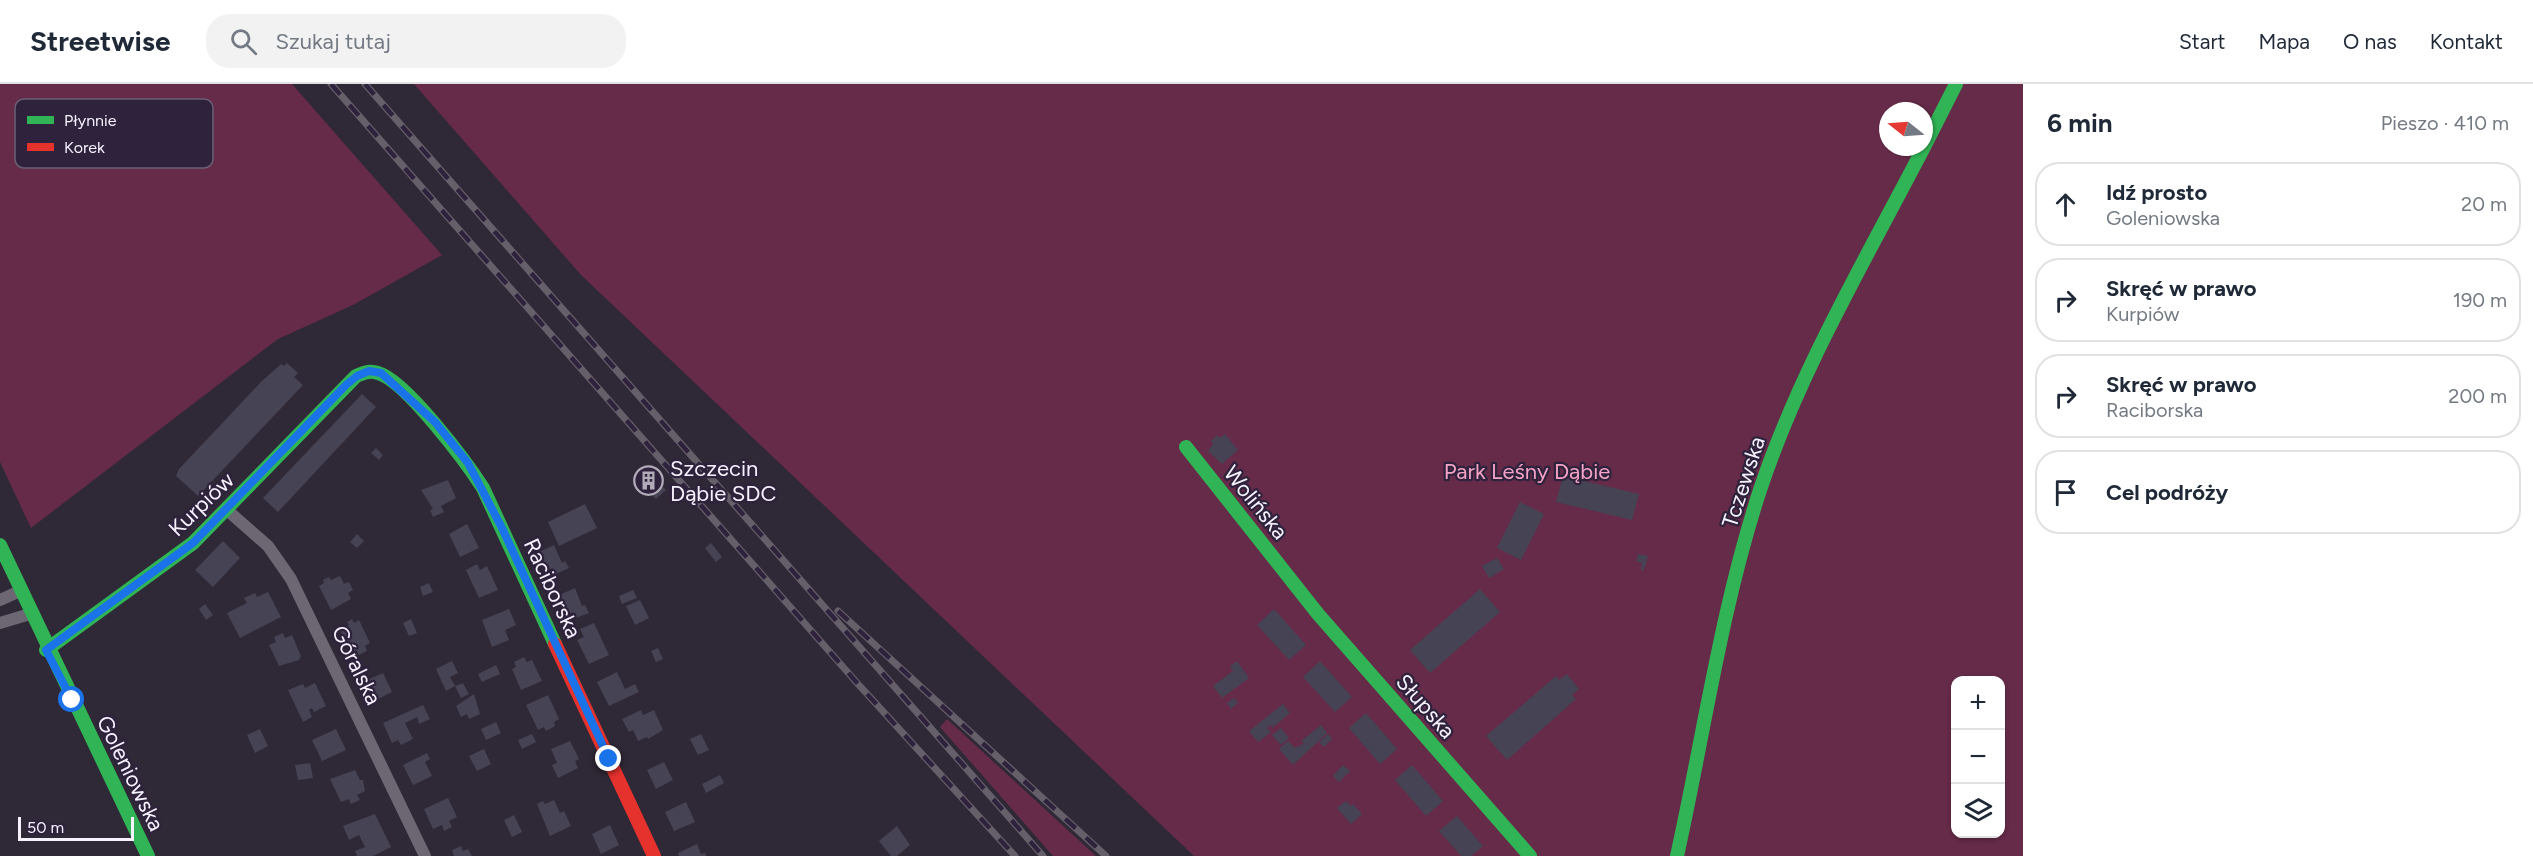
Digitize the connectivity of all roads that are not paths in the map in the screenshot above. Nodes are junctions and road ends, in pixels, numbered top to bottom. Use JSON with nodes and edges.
{"nodes":[{"id":1,"x":1956,"y":84,"type":"edge"},
{"id":2,"x":1933,"y":129,"type":"edge"},
{"id":3,"x":1919,"y":156,"type":"edge"},
{"id":4,"x":369,"y":371,"type":"joint"},
{"id":5,"x":1186,"y":447,"type":"dead end"},
{"id":6,"x":227,"y":510,"type":"junction"},
{"id":7,"x":0,"y":545,"type":"edge"},
{"id":8,"x":1294,"y":582,"type":"joint"},
{"id":9,"x":20,"y":591,"type":"junction"},
{"id":10,"x":0,"y":600,"type":"edge"},
{"id":11,"x":30,"y":614,"type":"junction"},
{"id":12,"x":0,"y":623,"type":"edge"},
{"id":13,"x":46,"y":650,"type":"junction"},
{"id":14,"x":148,"y":856,"type":"edge"},
{"id":15,"x":425,"y":856,"type":"edge"},
{"id":16,"x":654,"y":856,"type":"edge"},
{"id":17,"x":1530,"y":856,"type":"edge"},
{"id":18,"x":1677,"y":856,"type":"edge"}],
"edges":[{"from":1,"to":2,"type":"street","name":"Tczewska"},
{"from":3,"to":18,"type":"street","name":"Tczewska"},
{"from":4,"to":6,"type":"street","name":"Kurpiów"},
{"from":4,"to":16,"type":"street","name":"Raciborska"},
{"from":5,"to":8,"type":"street","name":"Wolińska"},
{"from":6,"to":13,"type":"street","name":"Kurpiów"},
{"from":6,"to":15,"type":"street","name":"Góralska"},
{"from":7,"to":9,"type":"street","name":"Goleniowska"},
{"from":8,"to":17,"type":"street","name":"Słupska"},
{"from":9,"to":10,"type":"street"},
{"from":9,"to":11,"type":"street","name":"Goleniowska"},
{"from":11,"to":12,"type":"street"},
{"from":11,"to":13,"type":"street","name":"Goleniowska"},
{"from":13,"to":14,"type":"street","name":"Goleniowska"}]}
